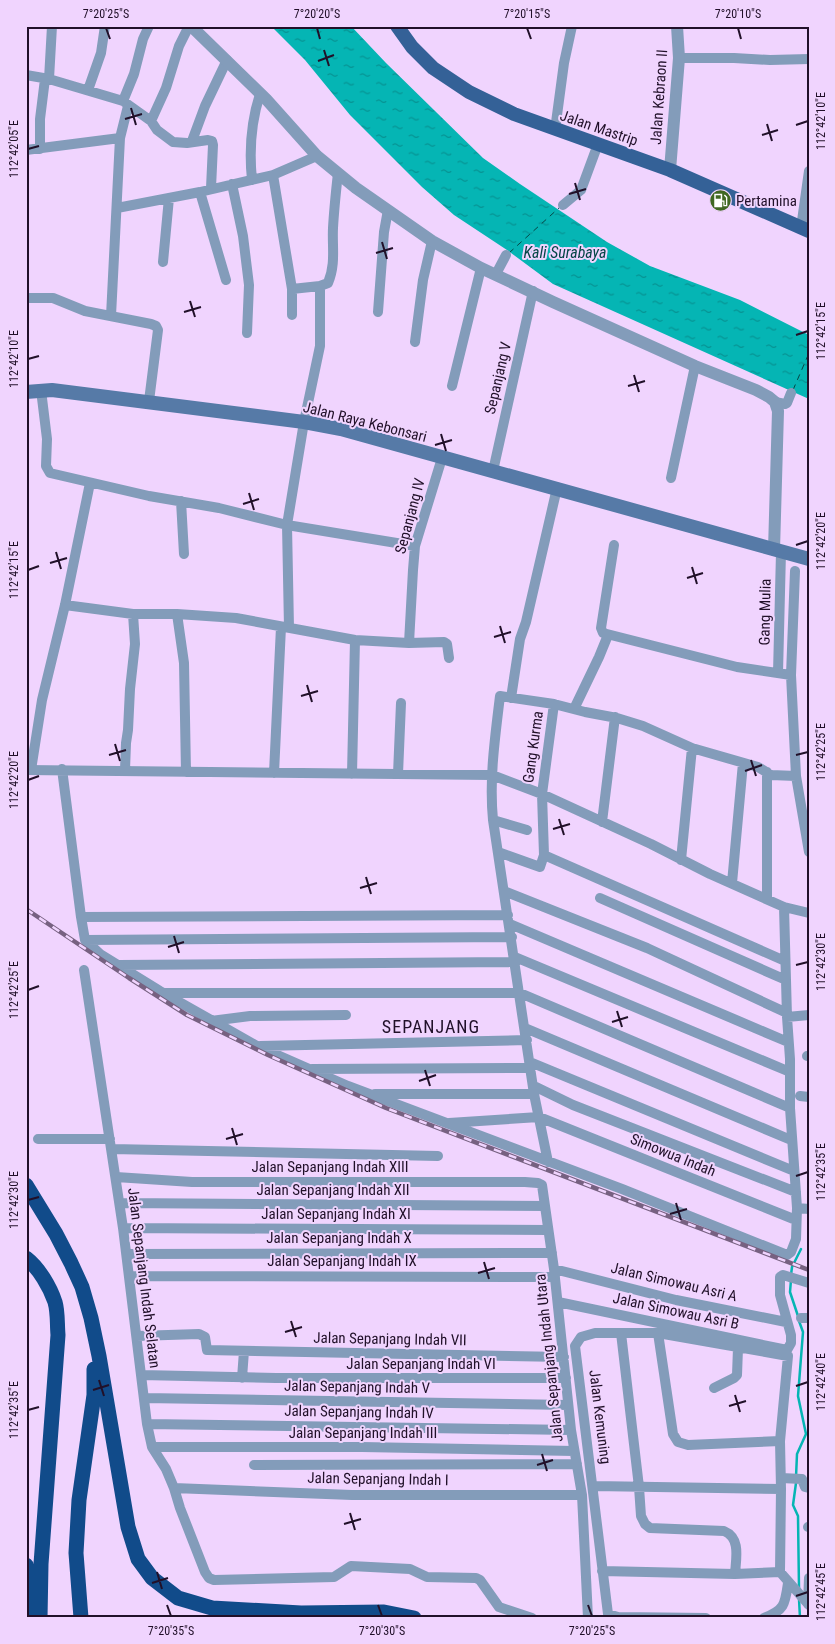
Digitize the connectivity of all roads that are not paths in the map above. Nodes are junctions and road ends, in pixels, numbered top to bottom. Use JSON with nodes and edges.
{"nodes":[{"id":1,"x":52,"y":26,"type":"edge"},
{"id":2,"x":105,"y":26,"type":"edge"},
{"id":3,"x":149,"y":26,"type":"edge"},
{"id":4,"x":190,"y":26,"type":"edge"},
{"id":5,"x":397,"y":26,"type":"edge"},
{"id":6,"x":572,"y":26,"type":"edge"},
{"id":7,"x":677,"y":26,"type":"edge"},
{"id":8,"x":679,"y":58,"type":"junction"},
{"id":9,"x":809,"y":59,"type":"edge"},
{"id":10,"x":226,"y":60,"type":"junction"},
{"id":11,"x":26,"y":75,"type":"edge"},
{"id":12,"x":47,"y":79,"type":"junction"},
{"id":13,"x":88,"y":90,"type":"junction"},
{"id":14,"x":260,"y":94,"type":"junction"},
{"id":15,"x":125,"y":104,"type":"junction"},
{"id":16,"x":151,"y":121,"type":"junction"},
{"id":17,"x":555,"y":130,"type":"junction"},
{"id":18,"x":120,"y":138,"type":"junction"},
{"id":19,"x":192,"y":141,"type":"junction"},
{"id":20,"x":598,"y":144,"type":"junction"},
{"id":21,"x":40,"y":149,"type":"junction"},
{"id":22,"x":26,"y":150,"type":"edge"},
{"id":23,"x":317,"y":156,"type":"junction"},
{"id":24,"x":670,"y":170,"type":"junction"},
{"id":25,"x":809,"y":171,"type":"edge"},
{"id":26,"x":338,"y":173,"type":"junction"},
{"id":27,"x":273,"y":175,"type":"junction"},
{"id":28,"x":252,"y":180,"type":"junction"},
{"id":29,"x":232,"y":184,"type":"junction"},
{"id":30,"x":211,"y":188,"type":"junction"},
{"id":31,"x":200,"y":192,"type":"junction"},
{"id":32,"x":168,"y":198,"type":"junction"},
{"id":33,"x":563,"y":205,"type":"dead end"},
{"id":34,"x":117,"y":208,"type":"junction"},
{"id":35,"x":388,"y":210,"type":"junction"},
{"id":36,"x":805,"y":230,"type":"edge"},
{"id":37,"x":432,"y":241,"type":"junction"},
{"id":38,"x":506,"y":255,"type":"dead end"},
{"id":39,"x":163,"y":262,"type":"dead end"},
{"id":40,"x":481,"y":268,"type":"junction"},
{"id":41,"x":496,"y":274,"type":"junction"},
{"id":42,"x":226,"y":280,"type":"dead end"},
{"id":43,"x":320,"y":286,"type":"junction"},
{"id":44,"x":292,"y":289,"type":"junction"},
{"id":45,"x":533,"y":292,"type":"junction"},
{"id":46,"x":26,"y":298,"type":"edge"},
{"id":47,"x":378,"y":312,"type":"dead end"},
{"id":48,"x":292,"y":315,"type":"dead end"},
{"id":49,"x":111,"y":316,"type":"junction"},
{"id":50,"x":247,"y":333,"type":"dead end"},
{"id":51,"x":415,"y":342,"type":"dead end"},
{"id":52,"x":695,"y":366,"type":"junction"},
{"id":53,"x":452,"y":386,"type":"dead end"},
{"id":54,"x":41,"y":390,"type":"junction"},
{"id":55,"x":26,"y":392,"type":"edge"},
{"id":56,"x":791,"y":393,"type":"dead end"},
{"id":57,"x":149,"y":401,"type":"junction"},
{"id":58,"x":775,"y":402,"type":"junction"},
{"id":59,"x":304,"y":422,"type":"junction"},
{"id":60,"x":442,"y":458,"type":"junction"},
{"id":61,"x":492,"y":471,"type":"junction"},
{"id":62,"x":671,"y":478,"type":"dead end"},
{"id":63,"x":90,"y":483,"type":"junction"},
{"id":64,"x":557,"y":488,"type":"junction"},
{"id":65,"x":181,"y":501,"type":"junction"},
{"id":66,"x":287,"y":525,"type":"junction"},
{"id":67,"x":614,"y":545,"type":"dead end"},
{"id":68,"x":416,"y":546,"type":"junction"},
{"id":69,"x":778,"y":551,"type":"junction"},
{"id":70,"x":184,"y":554,"type":"dead end"},
{"id":71,"x":809,"y":559,"type":"edge"},
{"id":72,"x":795,"y":570,"type":"dead end"},
{"id":73,"x":65,"y":605,"type":"junction"},
{"id":74,"x":133,"y":614,"type":"junction"},
{"id":75,"x":177,"y":614,"type":"junction"},
{"id":76,"x":285,"y":628,"type":"junction"},
{"id":77,"x":608,"y":635,"type":"junction"},
{"id":78,"x":355,"y":640,"type":"junction"},
{"id":79,"x":409,"y":644,"type":"junction"},
{"id":80,"x":449,"y":658,"type":"dead end"},
{"id":81,"x":778,"y":673,"type":"junction"},
{"id":82,"x":791,"y":675,"type":"junction"},
{"id":83,"x":511,"y":698,"type":"junction"},
{"id":84,"x":401,"y":704,"type":"dead end"},
{"id":85,"x":554,"y":704,"type":"junction"},
{"id":86,"x":574,"y":709,"type":"junction"},
{"id":87,"x":614,"y":717,"type":"junction"},
{"id":88,"x":692,"y":748,"type":"junction"},
{"id":89,"x":743,"y":763,"type":"junction"},
{"id":90,"x":62,"y":769,"type":"junction"},
{"id":91,"x":29,"y":770,"type":"edge"},
{"id":92,"x":125,"y":770,"type":"junction"},
{"id":93,"x":186,"y":772,"type":"junction"},
{"id":94,"x":767,"y":772,"type":"junction"},
{"id":95,"x":274,"y":773,"type":"junction"},
{"id":96,"x":352,"y":774,"type":"junction"},
{"id":97,"x":398,"y":774,"type":"junction"},
{"id":98,"x":492,"y":775,"type":"junction"},
{"id":99,"x":796,"y":776,"type":"junction"},
{"id":100,"x":542,"y":794,"type":"junction"},
{"id":101,"x":494,"y":820,"type":"junction"},
{"id":102,"x":602,"y":822,"type":"junction"},
{"id":103,"x":527,"y":830,"type":"dead end"},
{"id":104,"x":498,"y":852,"type":"junction"},
{"id":105,"x":809,"y":852,"type":"edge"},
{"id":106,"x":544,"y":855,"type":"junction"},
{"id":107,"x":681,"y":860,"type":"junction"},
{"id":108,"x":732,"y":883,"type":"junction"},
{"id":109,"x":504,"y":891,"type":"junction"},
{"id":110,"x":600,"y":898,"type":"dead end"},
{"id":111,"x":767,"y":899,"type":"junction"},
{"id":112,"x":784,"y":907,"type":"junction"},
{"id":113,"x":809,"y":913,"type":"edge"},
{"id":114,"x":80,"y":917,"type":"junction"},
{"id":115,"x":509,"y":919,"type":"junction"},
{"id":116,"x":512,"y":937,"type":"junction"},
{"id":117,"x":85,"y":940,"type":"junction"},
{"id":118,"x":515,"y":959,"type":"junction"},
{"id":119,"x":785,"y":961,"type":"junction"},
{"id":120,"x":118,"y":966,"type":"junction"},
{"id":121,"x":84,"y":970,"type":"dead end"},
{"id":122,"x":786,"y":980,"type":"junction"},
{"id":123,"x":163,"y":992,"type":"junction"},
{"id":124,"x":520,"y":993,"type":"junction"},
{"id":125,"x":346,"y":1015,"type":"dead end"},
{"id":126,"x":789,"y":1015,"type":"junction"},
{"id":127,"x":809,"y":1015,"type":"edge"},
{"id":128,"x":211,"y":1021,"type":"junction"},
{"id":129,"x":525,"y":1028,"type":"junction"},
{"id":130,"x":527,"y":1040,"type":"junction"},
{"id":131,"x":788,"y":1042,"type":"junction"},
{"id":132,"x":257,"y":1046,"type":"junction"},
{"id":133,"x":530,"y":1065,"type":"junction"},
{"id":134,"x":306,"y":1069,"type":"junction"},
{"id":135,"x":790,"y":1072,"type":"junction"},
{"id":136,"x":534,"y":1090,"type":"junction"},
{"id":137,"x":371,"y":1094,"type":"junction"},
{"id":138,"x":790,"y":1108,"type":"junction"},
{"id":139,"x":538,"y":1117,"type":"junction"},
{"id":140,"x":445,"y":1123,"type":"junction"},
{"id":141,"x":38,"y":1139,"type":"dead end"},
{"id":142,"x":791,"y":1140,"type":"junction"},
{"id":143,"x":111,"y":1144,"type":"junction"},
{"id":144,"x":438,"y":1156,"type":"dead end"},
{"id":145,"x":548,"y":1162,"type":"junction"},
{"id":146,"x":794,"y":1171,"type":"junction"},
{"id":147,"x":116,"y":1178,"type":"junction"},
{"id":148,"x":542,"y":1185,"type":"joint"},
{"id":149,"x":26,"y":1186,"type":"edge"},
{"id":150,"x":796,"y":1192,"type":"junction"},
{"id":151,"x":120,"y":1204,"type":"junction"},
{"id":152,"x":546,"y":1206,"type":"junction"},
{"id":153,"x":797,"y":1208,"type":"junction"},
{"id":154,"x":809,"y":1208,"type":"edge"},
{"id":155,"x":796,"y":1220,"type":"junction"},
{"id":156,"x":123,"y":1228,"type":"junction"},
{"id":157,"x":548,"y":1230,"type":"junction"},
{"id":158,"x":552,"y":1253,"type":"junction"},
{"id":159,"x":127,"y":1254,"type":"junction"},
{"id":160,"x":26,"y":1258,"type":"edge"},
{"id":161,"x":555,"y":1273,"type":"junction"},
{"id":162,"x":129,"y":1276,"type":"junction"},
{"id":163,"x":809,"y":1283,"type":"edge"},
{"id":164,"x":558,"y":1302,"type":"junction"},
{"id":165,"x":91,"y":1318,"type":"junction"},
{"id":166,"x":786,"y":1322,"type":"junction"},
{"id":167,"x":658,"y":1333,"type":"junction"},
{"id":168,"x":621,"y":1334,"type":"junction"},
{"id":169,"x":137,"y":1336,"type":"junction"},
{"id":170,"x":738,"y":1348,"type":"junction"},
{"id":171,"x":244,"y":1351,"type":"junction"},
{"id":172,"x":788,"y":1353,"type":"junction"},
{"id":173,"x":564,"y":1357,"type":"junction"},
{"id":174,"x":141,"y":1376,"type":"junction"},
{"id":175,"x":242,"y":1378,"type":"junction"},
{"id":176,"x":566,"y":1378,"type":"junction"},
{"id":177,"x":714,"y":1388,"type":"dead end"},
{"id":178,"x":144,"y":1398,"type":"junction"},
{"id":179,"x":568,"y":1405,"type":"junction"},
{"id":180,"x":147,"y":1424,"type":"junction"},
{"id":181,"x":571,"y":1430,"type":"junction"},
{"id":182,"x":780,"y":1441,"type":"junction"},
{"id":183,"x":152,"y":1448,"type":"junction"},
{"id":184,"x":574,"y":1451,"type":"junction"},
{"id":185,"x":577,"y":1464,"type":"junction"},
{"id":186,"x":254,"y":1465,"type":"dead end"},
{"id":187,"x":789,"y":1478,"type":"junction"},
{"id":188,"x":594,"y":1486,"type":"junction"},
{"id":189,"x":640,"y":1487,"type":"junction"},
{"id":190,"x":174,"y":1488,"type":"junction"},
{"id":191,"x":809,"y":1488,"type":"edge"},
{"id":192,"x":781,"y":1489,"type":"junction"},
{"id":193,"x":582,"y":1495,"type":"junction"},
{"id":194,"x":26,"y":1565,"type":"edge"},
{"id":195,"x":602,"y":1571,"type":"junction"},
{"id":196,"x":780,"y":1572,"type":"junction"},
{"id":197,"x":735,"y":1574,"type":"junction"},
{"id":198,"x":809,"y":1578,"type":"edge"},
{"id":199,"x":793,"y":1588,"type":"junction"},
{"id":200,"x":34,"y":1591,"type":"junction"},
{"id":201,"x":808,"y":1605,"type":"edge"},
{"id":202,"x":32,"y":1618,"type":"edge"},
{"id":203,"x":40,"y":1618,"type":"edge"},
{"id":204,"x":81,"y":1618,"type":"edge"},
{"id":205,"x":414,"y":1618,"type":"edge"},
{"id":206,"x":532,"y":1618,"type":"edge"},
{"id":207,"x":588,"y":1618,"type":"edge"},
{"id":208,"x":706,"y":1618,"type":"edge"},
{"id":209,"x":764,"y":1618,"type":"edge"}],
"edges":[{"from":1,"to":12,"type":"street"},
{"from":2,"to":13,"type":"street"},
{"from":3,"to":15,"type":"street"},
{"from":4,"to":10,"type":"street"},
{"from":4,"to":16,"type":"street"},
{"from":5,"to":17,"type":"main road","name":"Jalan Mastrip"},
{"from":6,"to":17,"type":"street"},
{"from":7,"to":8,"type":"street","name":"Jalan Kebraon II"},
{"from":8,"to":9,"type":"street"},
{"from":8,"to":24,"type":"street","name":"Jalan Kebraon II"},
{"from":10,"to":14,"type":"street"},
{"from":10,"to":19,"type":"street"},
{"from":11,"to":12,"type":"street"},
{"from":12,"to":13,"type":"street"},
{"from":12,"to":21,"type":"street"},
{"from":13,"to":15,"type":"street"},
{"from":14,"to":23,"type":"street"},
{"from":14,"to":28,"type":"street"},
{"from":15,"to":16,"type":"street"},
{"from":15,"to":18,"type":"street"},
{"from":16,"to":19,"type":"street"},
{"from":17,"to":20,"type":"main road","name":"Jalan Mastrip"},
{"from":18,"to":21,"type":"street"},
{"from":18,"to":34,"type":"street"},
{"from":19,"to":30,"type":"street"},
{"from":20,"to":24,"type":"main road","name":"Jalan Mastrip"},
{"from":20,"to":33,"type":"street"},
{"from":21,"to":22,"type":"street"},
{"from":23,"to":26,"type":"street"},
{"from":23,"to":27,"type":"street"},
{"from":24,"to":36,"type":"main road","name":"Jalan Mastrip"},
{"from":25,"to":36,"type":"street"},
{"from":26,"to":35,"type":"street"},
{"from":26,"to":43,"type":"street"},
{"from":27,"to":28,"type":"street"},
{"from":27,"to":44,"type":"street"},
{"from":28,"to":29,"type":"street"},
{"from":29,"to":30,"type":"street"},
{"from":29,"to":50,"type":"street"},
{"from":30,"to":31,"type":"street"},
{"from":31,"to":32,"type":"street"},
{"from":31,"to":42,"type":"street"},
{"from":32,"to":34,"type":"street"},
{"from":32,"to":39,"type":"street"},
{"from":34,"to":49,"type":"street"},
{"from":35,"to":37,"type":"street"},
{"from":35,"to":47,"type":"street"},
{"from":37,"to":40,"type":"street"},
{"from":37,"to":51,"type":"street"},
{"from":38,"to":41,"type":"street"},
{"from":40,"to":41,"type":"street"},
{"from":40,"to":53,"type":"street"},
{"from":41,"to":45,"type":"street"},
{"from":43,"to":44,"type":"street"},
{"from":43,"to":59,"type":"street"},
{"from":44,"to":48,"type":"street"},
{"from":45,"to":52,"type":"street"},
{"from":45,"to":61,"type":"street","name":"Sepanjang V"},
{"from":46,"to":49,"type":"street"},
{"from":49,"to":57,"type":"street"},
{"from":52,"to":58,"type":"street"},
{"from":52,"to":62,"type":"street"},
{"from":54,"to":55,"type":"main road","name":"Jalan Raya Kebonsari"},
{"from":54,"to":57,"type":"main road","name":"Jalan Raya Kebonsari"},
{"from":54,"to":63,"type":"street"},
{"from":56,"to":58,"type":"street"},
{"from":57,"to":59,"type":"main road","name":"Jalan Raya Kebonsari"},
{"from":58,"to":69,"type":"street"},
{"from":59,"to":60,"type":"main road","name":"Jalan Raya Kebonsari"},
{"from":59,"to":66,"type":"street"},
{"from":60,"to":61,"type":"main road","name":"Jalan Raya Kebonsari"},
{"from":60,"to":68,"type":"street","name":"Sepanjang IV"},
{"from":61,"to":64,"type":"main road","name":"Jalan Raya Kebonsari"},
{"from":63,"to":65,"type":"street"},
{"from":63,"to":73,"type":"street"},
{"from":64,"to":69,"type":"main road","name":"Jalan Raya Kebonsari"},
{"from":64,"to":83,"type":"street"},
{"from":65,"to":66,"type":"street"},
{"from":65,"to":70,"type":"street"},
{"from":66,"to":68,"type":"street"},
{"from":66,"to":76,"type":"street"},
{"from":67,"to":77,"type":"street"},
{"from":68,"to":79,"type":"street","name":"Sepanjang IV"},
{"from":69,"to":71,"type":"main road","name":"Jalan Raya Kebonsari"},
{"from":69,"to":81,"type":"street","name":"Gang Mulia"},
{"from":72,"to":82,"type":"street"},
{"from":73,"to":74,"type":"street"},
{"from":73,"to":91,"type":"street"},
{"from":74,"to":75,"type":"street"},
{"from":74,"to":92,"type":"street"},
{"from":75,"to":76,"type":"street"},
{"from":75,"to":93,"type":"street"},
{"from":76,"to":78,"type":"street"},
{"from":76,"to":95,"type":"street"},
{"from":77,"to":81,"type":"street"},
{"from":77,"to":86,"type":"street"},
{"from":78,"to":79,"type":"street"},
{"from":78,"to":96,"type":"street"},
{"from":79,"to":80,"type":"street"},
{"from":81,"to":82,"type":"street"},
{"from":82,"to":99,"type":"street"},
{"from":83,"to":85,"type":"street"},
{"from":83,"to":98,"type":"street"},
{"from":84,"to":97,"type":"street"},
{"from":85,"to":86,"type":"street"},
{"from":85,"to":100,"type":"street","name":"Gang Kurma"},
{"from":86,"to":87,"type":"street"},
{"from":87,"to":88,"type":"street"},
{"from":87,"to":102,"type":"street"},
{"from":88,"to":89,"type":"street"},
{"from":88,"to":107,"type":"street"},
{"from":89,"to":94,"type":"street"},
{"from":89,"to":108,"type":"street"},
{"from":90,"to":91,"type":"street"},
{"from":90,"to":92,"type":"street"},
{"from":90,"to":114,"type":"street"},
{"from":92,"to":93,"type":"street"},
{"from":93,"to":95,"type":"street"},
{"from":94,"to":99,"type":"street"},
{"from":94,"to":111,"type":"street"},
{"from":95,"to":96,"type":"street"},
{"from":96,"to":97,"type":"street"},
{"from":97,"to":98,"type":"street"},
{"from":98,"to":100,"type":"street"},
{"from":98,"to":101,"type":"street"},
{"from":99,"to":105,"type":"street"},
{"from":100,"to":102,"type":"street"},
{"from":100,"to":106,"type":"street","name":"Gang Kurma"},
{"from":101,"to":103,"type":"street"},
{"from":101,"to":104,"type":"street"},
{"from":102,"to":107,"type":"street"},
{"from":104,"to":106,"type":"street"},
{"from":104,"to":109,"type":"street"},
{"from":106,"to":119,"type":"street"},
{"from":107,"to":108,"type":"street"},
{"from":108,"to":111,"type":"street"},
{"from":109,"to":115,"type":"street"},
{"from":109,"to":126,"type":"street"},
{"from":110,"to":122,"type":"street"},
{"from":111,"to":112,"type":"street"},
{"from":112,"to":113,"type":"street"},
{"from":112,"to":119,"type":"street"},
{"from":114,"to":115,"type":"street"},
{"from":114,"to":117,"type":"street"},
{"from":115,"to":116,"type":"street"},
{"from":115,"to":131,"type":"street"},
{"from":116,"to":117,"type":"street"},
{"from":116,"to":118,"type":"street"},
{"from":117,"to":120,"type":"street"},
{"from":118,"to":120,"type":"street"},
{"from":118,"to":124,"type":"street"},
{"from":118,"to":135,"type":"street"},
{"from":119,"to":122,"type":"street"},
{"from":120,"to":123,"type":"street"},
{"from":121,"to":143,"type":"street","name":"Jalan Sepanjang Indah Selatan"},
{"from":122,"to":126,"type":"street"},
{"from":123,"to":124,"type":"street"},
{"from":123,"to":128,"type":"street"},
{"from":124,"to":129,"type":"street"},
{"from":124,"to":138,"type":"street"},
{"from":125,"to":128,"type":"street"},
{"from":126,"to":127,"type":"street"},
{"from":126,"to":131,"type":"street"},
{"from":128,"to":132,"type":"street"},
{"from":129,"to":130,"type":"street"},
{"from":129,"to":142,"type":"street"},
{"from":130,"to":132,"type":"street"},
{"from":130,"to":133,"type":"street"},
{"from":131,"to":135,"type":"street"},
{"from":132,"to":134,"type":"street"},
{"from":133,"to":134,"type":"street"},
{"from":133,"to":136,"type":"street"},
{"from":133,"to":146,"type":"street"},
{"from":134,"to":137,"type":"street"},
{"from":135,"to":138,"type":"street"},
{"from":136,"to":137,"type":"street"},
{"from":136,"to":139,"type":"street"},
{"from":136,"to":150,"type":"street"},
{"from":137,"to":140,"type":"street"},
{"from":138,"to":142,"type":"street"},
{"from":139,"to":140,"type":"street"},
{"from":139,"to":145,"type":"street"},
{"from":139,"to":155,"type":"street","name":"Simowua Indah"},
{"from":140,"to":145,"type":"street"},
{"from":141,"to":143,"type":"street"},
{"from":142,"to":146,"type":"street"},
{"from":143,"to":144,"type":"street"},
{"from":143,"to":147,"type":"street","name":"Jalan Sepanjang Indah Selatan"},
{"from":145,"to":155,"type":"street"},
{"from":146,"to":150,"type":"street"},
{"from":147,"to":148,"type":"street","name":"Jalan Sepanjang Indah XIII"},
{"from":147,"to":151,"type":"street","name":"Jalan Sepanjang Indah Selatan"},
{"from":148,"to":152,"type":"street","name":"Jalan Sepanjang Indah Utara"},
{"from":149,"to":165,"type":"highway"},
{"from":150,"to":153,"type":"street"},
{"from":151,"to":152,"type":"street","name":"Jalan Sepanjang Indah XII"},
{"from":151,"to":156,"type":"street","name":"Jalan Sepanjang Indah Selatan"},
{"from":152,"to":157,"type":"street","name":"Jalan Sepanjang Indah Utara"},
{"from":153,"to":154,"type":"street"},
{"from":153,"to":155,"type":"street"},
{"from":156,"to":157,"type":"street","name":"Jalan Sepanjang Indah XI"},
{"from":156,"to":159,"type":"street","name":"Jalan Sepanjang Indah Selatan"},
{"from":157,"to":158,"type":"street","name":"Jalan Sepanjang Indah Utara"},
{"from":158,"to":159,"type":"street","name":"Jalan Sepanjang Indah X"},
{"from":158,"to":161,"type":"street","name":"Jalan Sepanjang Indah Utara"},
{"from":159,"to":162,"type":"street","name":"Jalan Sepanjang Indah Selatan"},
{"from":160,"to":200,"type":"highway"},
{"from":161,"to":162,"type":"street","name":"Jalan Sepanjang Indah IX"},
{"from":161,"to":164,"type":"street","name":"Jalan Sepanjang Indah Utara"},
{"from":161,"to":166,"type":"street","name":"Jalan Simowau Asri A"},
{"from":162,"to":169,"type":"street","name":"Jalan Sepanjang Indah Selatan"},
{"from":163,"to":166,"type":"street"},
{"from":164,"to":172,"type":"street","name":"Jalan Simowau Asri B"},
{"from":164,"to":173,"type":"street","name":"Jalan Sepanjang Indah Utara"},
{"from":165,"to":204,"type":"highway"},
{"from":165,"to":205,"type":"highway"},
{"from":166,"to":172,"type":"street"},
{"from":167,"to":168,"type":"street","name":"Jalan Kemuning"},
{"from":167,"to":170,"type":"street","name":"Jalan Kemuning"},
{"from":167,"to":182,"type":"street"},
{"from":168,"to":188,"type":"street","name":"Jalan Kemuning"},
{"from":168,"to":189,"type":"street"},
{"from":169,"to":171,"type":"street","name":"Jalan Sepanjang Indah VII"},
{"from":169,"to":174,"type":"street","name":"Jalan Sepanjang Indah Selatan"},
{"from":170,"to":172,"type":"street","name":"Jalan Kemuning"},
{"from":170,"to":177,"type":"street"},
{"from":171,"to":173,"type":"street","name":"Jalan Sepanjang Indah VII"},
{"from":171,"to":175,"type":"street"},
{"from":172,"to":182,"type":"street"},
{"from":173,"to":176,"type":"street","name":"Jalan Sepanjang Indah Utara"},
{"from":174,"to":175,"type":"street","name":"Jalan Sepanjang Indah VI"},
{"from":174,"to":178,"type":"street","name":"Jalan Sepanjang Indah Selatan"},
{"from":175,"to":176,"type":"street","name":"Jalan Sepanjang Indah VI"},
{"from":176,"to":179,"type":"street","name":"Jalan Sepanjang Indah Utara"},
{"from":178,"to":179,"type":"street","name":"Jalan Sepanjang Indah V"},
{"from":178,"to":180,"type":"street","name":"Jalan Sepanjang Indah Selatan"},
{"from":179,"to":181,"type":"street","name":"Jalan Sepanjang Indah Utara"},
{"from":180,"to":181,"type":"street","name":"Jalan Sepanjang Indah IV"},
{"from":180,"to":183,"type":"street","name":"Jalan Sepanjang Indah Selatan"},
{"from":181,"to":184,"type":"street","name":"Jalan Sepanjang Indah Utara"},
{"from":182,"to":187,"type":"street"},
{"from":183,"to":184,"type":"street","name":"Jalan Sepanjang Indah III"},
{"from":183,"to":190,"type":"street","name":"Jalan Sepanjang Indah Selatan"},
{"from":184,"to":185,"type":"street","name":"Jalan Sepanjang Indah Utara"},
{"from":185,"to":186,"type":"street"},
{"from":185,"to":193,"type":"street","name":"Jalan Sepanjang Indah Utara"},
{"from":187,"to":191,"type":"street"},
{"from":187,"to":192,"type":"street"},
{"from":188,"to":189,"type":"street"},
{"from":188,"to":195,"type":"street","name":"Jalan Kemuning"},
{"from":189,"to":192,"type":"street"},
{"from":189,"to":197,"type":"street"},
{"from":190,"to":193,"type":"street","name":"Jalan Sepanjang Indah I"},
{"from":190,"to":206,"type":"street","name":"Jalan Sepanjang Indah Selatan"},
{"from":192,"to":196,"type":"street"},
{"from":193,"to":207,"type":"street","name":"Jalan Sepanjang Indah Utara"},
{"from":194,"to":200,"type":"highway"},
{"from":195,"to":197,"type":"street"},
{"from":195,"to":208,"type":"street","name":"Jalan Kemuning"},
{"from":196,"to":197,"type":"street"},
{"from":196,"to":199,"type":"street"},
{"from":198,"to":201,"type":"street"},
{"from":199,"to":201,"type":"street"},
{"from":199,"to":209,"type":"street"},
{"from":200,"to":202,"type":"highway"},
{"from":200,"to":203,"type":"highway"}]}
